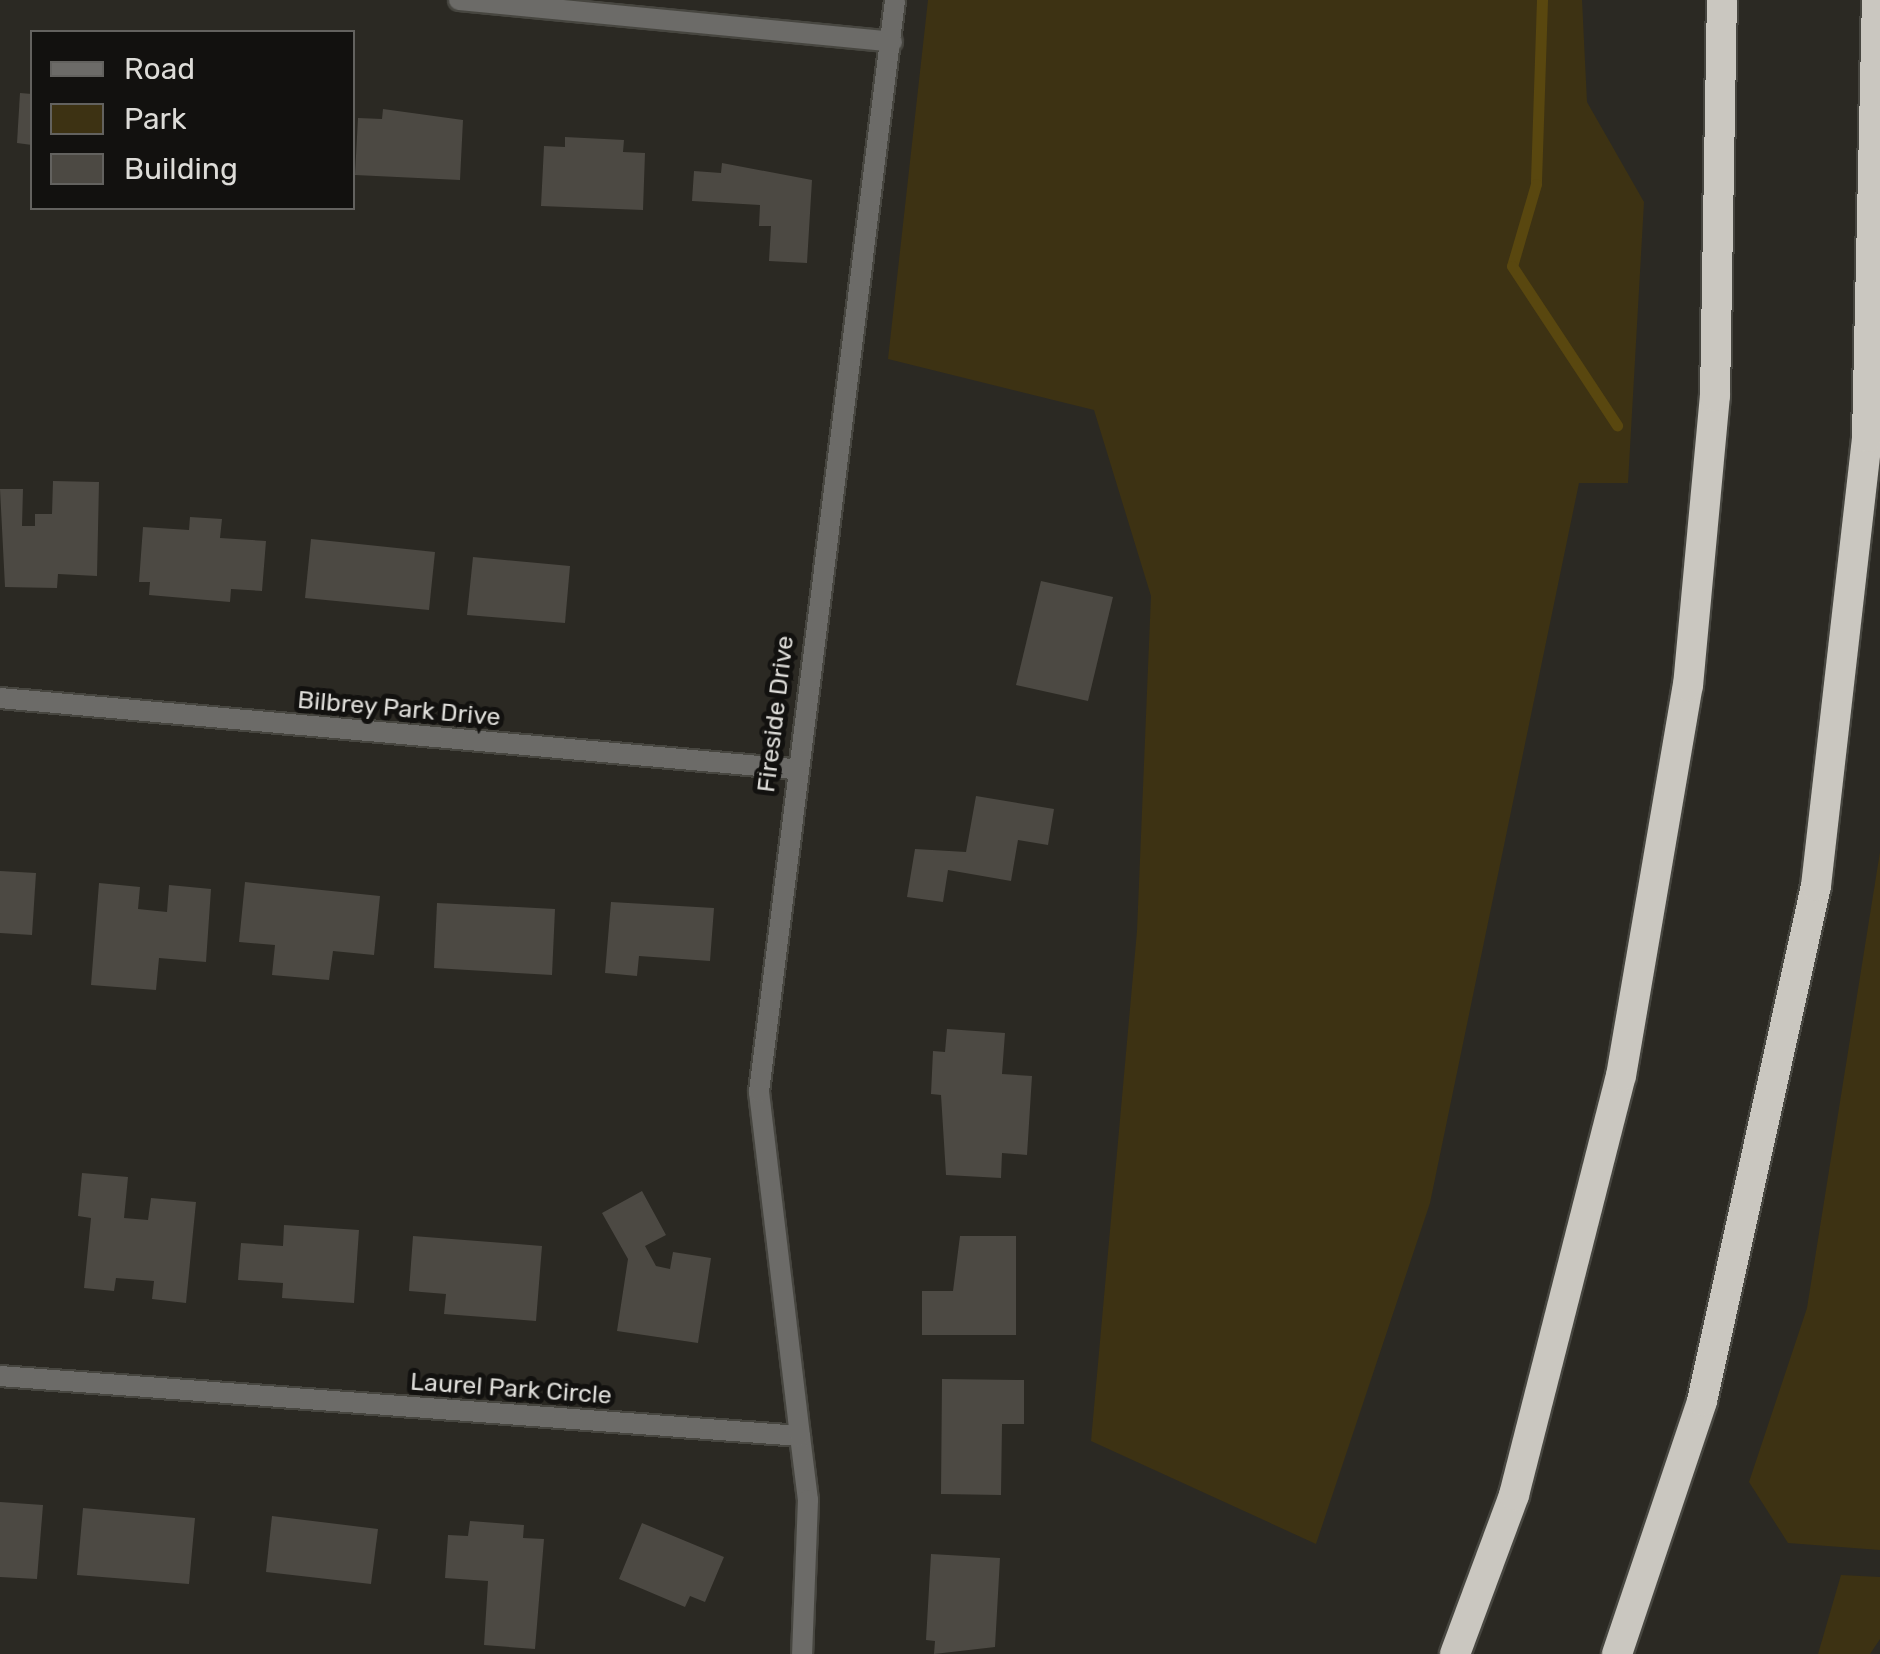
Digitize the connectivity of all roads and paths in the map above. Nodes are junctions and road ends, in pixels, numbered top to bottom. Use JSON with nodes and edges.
{"nodes":[{"id":1,"x":460,"y":0,"type":"edge"},
{"id":2,"x":895,"y":0,"type":"edge"},
{"id":3,"x":1722,"y":0,"type":"edge"},
{"id":4,"x":1876,"y":0,"type":"edge"},
{"id":5,"x":892,"y":42,"type":"junction"},
{"id":6,"x":0,"y":698,"type":"edge"},
{"id":7,"x":793,"y":769,"type":"junction"},
{"id":8,"x":0,"y":1376,"type":"edge"},
{"id":9,"x":800,"y":1436,"type":"junction"},
{"id":10,"x":802,"y":1654,"type":"edge"},
{"id":11,"x":1455,"y":1654,"type":"edge"},
{"id":12,"x":1617,"y":1654,"type":"edge"}],
"edges":[{"from":1,"to":5,"type":"street"},
{"from":2,"to":5,"type":"street","name":"Fireside Drive"},
{"from":3,"to":11,"type":"highway"},
{"from":4,"to":12,"type":"highway"},
{"from":5,"to":7,"type":"street","name":"Fireside Drive"},
{"from":6,"to":7,"type":"street","name":"Bilbrey Park Drive"},
{"from":7,"to":9,"type":"street","name":"Fireside Drive"},
{"from":8,"to":9,"type":"street","name":"Laurel Park Circle"},
{"from":9,"to":10,"type":"street"}]}
